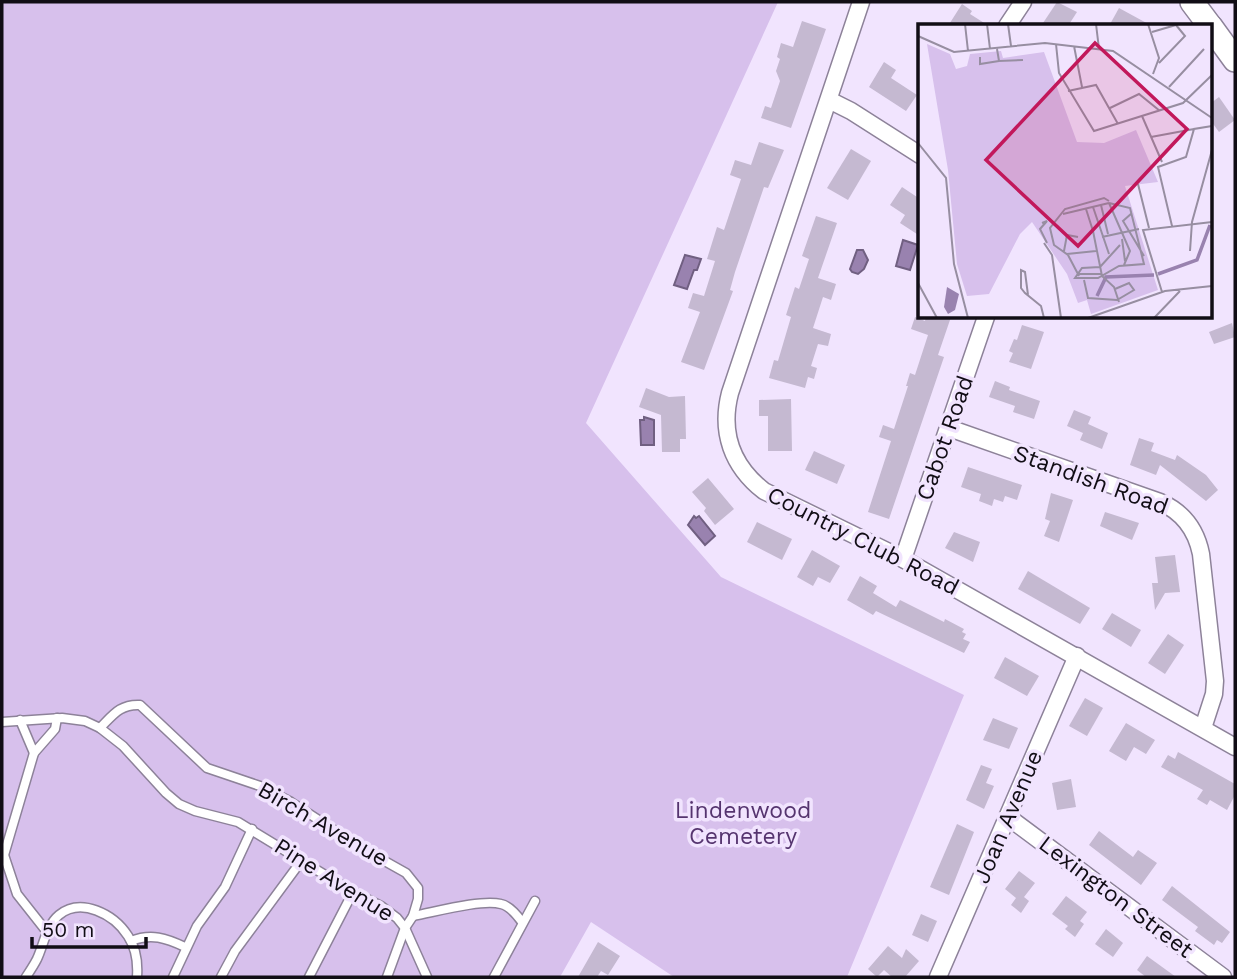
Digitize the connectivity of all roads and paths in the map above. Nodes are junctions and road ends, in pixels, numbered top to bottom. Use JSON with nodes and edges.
{"nodes":[{"id":1,"x":861,"y":2,"type":"edge"},
{"id":2,"x":1023,"y":2,"type":"edge"},
{"id":3,"x":1192,"y":2,"type":"edge"},
{"id":4,"x":1008,"y":24,"type":"edge"},
{"id":5,"x":1208,"y":24,"type":"edge"},
{"id":6,"x":1212,"y":29,"type":"edge"},
{"id":7,"x":1233,"y":51,"type":"edge"},
{"id":8,"x":829,"y":100,"type":"junction"},
{"id":9,"x":918,"y":154,"type":"edge"},
{"id":10,"x":986,"y":318,"type":"edge"},
{"id":11,"x":949,"y":428,"type":"junction"},
{"id":12,"x":903,"y":559,"type":"junction"},
{"id":13,"x":1077,"y":656,"type":"junction"},
{"id":14,"x":57,"y":718,"type":"junction"},
{"id":15,"x":20,"y":720,"type":"junction"},
{"id":16,"x":2,"y":722,"type":"edge"},
{"id":17,"x":100,"y":728,"type":"junction"},
{"id":18,"x":1203,"y":728,"type":"junction"},
{"id":19,"x":1235,"y":747,"type":"edge"},
{"id":20,"x":34,"y":753,"type":"junction"},
{"id":21,"x":1009,"y":817,"type":"junction"},
{"id":22,"x":252,"y":829,"type":"junction"},
{"id":23,"x":3,"y":856,"type":"edge"},
{"id":24,"x":302,"y":860,"type":"junction"},
{"id":25,"x":353,"y":892,"type":"junction"},
{"id":26,"x":535,"y":901,"type":"dead end"},
{"id":27,"x":414,"y":916,"type":"junction"},
{"id":28,"x":522,"y":922,"type":"junction"},
{"id":29,"x":405,"y":928,"type":"junction"},
{"id":30,"x":47,"y":932,"type":"junction"},
{"id":31,"x":131,"y":942,"type":"junction"},
{"id":32,"x":185,"y":947,"type":"junction"},
{"id":33,"x":26,"y":977,"type":"edge"},
{"id":34,"x":137,"y":977,"type":"edge"},
{"id":35,"x":173,"y":977,"type":"edge"},
{"id":36,"x":221,"y":977,"type":"edge"},
{"id":37,"x":309,"y":977,"type":"edge"},
{"id":38,"x":387,"y":977,"type":"edge"},
{"id":39,"x":426,"y":977,"type":"edge"},
{"id":40,"x":494,"y":977,"type":"edge"},
{"id":41,"x":938,"y":977,"type":"edge"},
{"id":42,"x":1223,"y":977,"type":"edge"}],
"edges":[{"from":1,"to":8,"type":"street","name":"Country Club Road"},
{"from":2,"to":4,"type":"street"},
{"from":3,"to":5,"type":"main road"},
{"from":6,"to":7,"type":"main road"},
{"from":8,"to":9,"type":"street"},
{"from":8,"to":12,"type":"street","name":"Country Club Road"},
{"from":10,"to":11,"type":"street","name":"Cabot Road"},
{"from":11,"to":12,"type":"street","name":"Cabot Road"},
{"from":11,"to":18,"type":"street","name":"Standish Road"},
{"from":12,"to":13,"type":"street","name":"Country Club Road"},
{"from":13,"to":18,"type":"street","name":"Country Club Road"},
{"from":13,"to":21,"type":"street","name":"Joan Avenue"},
{"from":14,"to":15,"type":"lane"},
{"from":14,"to":17,"type":"lane"},
{"from":14,"to":20,"type":"lane"},
{"from":15,"to":16,"type":"lane"},
{"from":15,"to":20,"type":"lane"},
{"from":17,"to":22,"type":"lane","name":"Pine Avenue"},
{"from":17,"to":27,"type":"lane","name":"Birch Avenue"},
{"from":18,"to":19,"type":"street","name":"Country Club Road"},
{"from":20,"to":23,"type":"lane"},
{"from":21,"to":41,"type":"street","name":"Joan Avenue"},
{"from":21,"to":42,"type":"street","name":"Lexington Street"},
{"from":22,"to":24,"type":"lane","name":"Pine Avenue"},
{"from":22,"to":32,"type":"lane"},
{"from":23,"to":30,"type":"lane"},
{"from":24,"to":25,"type":"lane","name":"Pine Avenue"},
{"from":24,"to":36,"type":"lane"},
{"from":25,"to":29,"type":"lane","name":"Pine Avenue"},
{"from":25,"to":37,"type":"lane"},
{"from":26,"to":28,"type":"lane"},
{"from":27,"to":28,"type":"lane"},
{"from":27,"to":29,"type":"lane"},
{"from":28,"to":40,"type":"lane"},
{"from":29,"to":38,"type":"lane","name":"Pine Avenue"},
{"from":29,"to":39,"type":"lane"},
{"from":30,"to":31,"type":"lane"},
{"from":30,"to":33,"type":"lane"},
{"from":31,"to":32,"type":"lane"},
{"from":31,"to":34,"type":"lane"},
{"from":32,"to":35,"type":"lane"}]}
